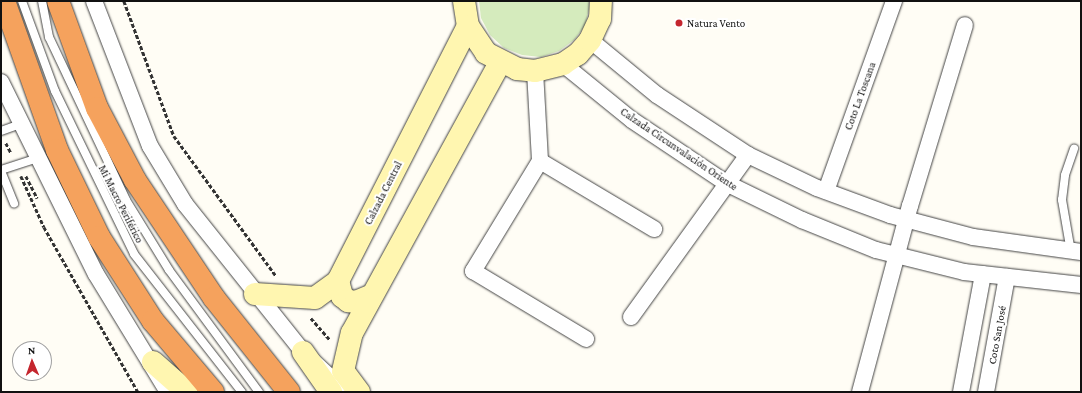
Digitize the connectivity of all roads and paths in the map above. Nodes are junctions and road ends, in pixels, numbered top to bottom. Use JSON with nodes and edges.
{"nodes":[{"id":1,"x":4,"y":1,"type":"edge"},
{"id":2,"x":22,"y":1,"type":"edge"},
{"id":3,"x":42,"y":1,"type":"edge"},
{"id":4,"x":58,"y":1,"type":"edge"},
{"id":5,"x":94,"y":1,"type":"edge"},
{"id":6,"x":124,"y":1,"type":"edge"},
{"id":7,"x":464,"y":1,"type":"edge"},
{"id":8,"x":602,"y":1,"type":"edge"},
{"id":9,"x":894,"y":1,"type":"edge"},
{"id":10,"x":965,"y":25,"type":"dead end"},
{"id":11,"x":468,"y":26,"type":"junction"},
{"id":12,"x":590,"y":40,"type":"junction"},
{"id":13,"x":500,"y":63,"type":"junction"},
{"id":14,"x":563,"y":64,"type":"junction"},
{"id":15,"x":535,"y":71,"type":"junction"},
{"id":16,"x":2,"y":90,"type":"edge"},
{"id":17,"x":20,"y":124,"type":"junction"},
{"id":18,"x":1,"y":131,"type":"edge"},
{"id":19,"x":1074,"y":149,"type":"dead end"},
{"id":20,"x":748,"y":154,"type":"junction"},
{"id":21,"x":37,"y":158,"type":"junction"},
{"id":22,"x":540,"y":161,"type":"junction"},
{"id":23,"x":16,"y":165,"type":"junction"},
{"id":24,"x":1,"y":171,"type":"edge"},
{"id":25,"x":726,"y":183,"type":"junction"},
{"id":26,"x":826,"y":191,"type":"junction"},
{"id":27,"x":14,"y":204,"type":"dead end"},
{"id":28,"x":906,"y":220,"type":"junction"},
{"id":29,"x":654,"y":229,"type":"dead end"},
{"id":30,"x":1076,"y":252,"type":"edge"},
{"id":31,"x":896,"y":255,"type":"junction"},
{"id":32,"x":983,"y":274,"type":"junction"},
{"id":33,"x":1007,"y":277,"type":"junction"},
{"id":34,"x":338,"y":281,"type":"junction"},
{"id":35,"x":1081,"y":285,"type":"edge"},
{"id":36,"x":255,"y":294,"type":"junction"},
{"id":37,"x":370,"y":296,"type":"junction"},
{"id":38,"x":292,"y":297,"type":"junction"},
{"id":39,"x":630,"y":317,"type":"dead end"},
{"id":40,"x":586,"y":339,"type":"dead end"},
{"id":41,"x":303,"y":352,"type":"junction"},
{"id":42,"x":345,"y":356,"type":"junction"},
{"id":43,"x":153,"y":362,"type":"junction"},
{"id":44,"x":138,"y":392,"type":"edge"},
{"id":45,"x":168,"y":392,"type":"edge"},
{"id":46,"x":187,"y":392,"type":"edge"},
{"id":47,"x":213,"y":392,"type":"edge"},
{"id":48,"x":242,"y":392,"type":"edge"},
{"id":49,"x":259,"y":392,"type":"edge"},
{"id":50,"x":289,"y":392,"type":"edge"},
{"id":51,"x":331,"y":392,"type":"edge"},
{"id":52,"x":346,"y":392,"type":"edge"},
{"id":53,"x":359,"y":392,"type":"edge"},
{"id":54,"x":860,"y":392,"type":"edge"},
{"id":55,"x":961,"y":392,"type":"edge"},
{"id":56,"x":986,"y":392,"type":"edge"}],
"edges":[{"from":1,"to":47,"type":"highway"},
{"from":2,"to":48,"type":"lane","name":"Mi Macro Periférico"},
{"from":3,"to":49,"type":"lane"},
{"from":4,"to":50,"type":"highway"},
{"from":5,"to":36,"type":"street"},
{"from":6,"to":38,"type":"path"},
{"from":7,"to":11,"type":"street"},
{"from":8,"to":12,"type":"street"},
{"from":9,"to":26,"type":"street","name":"Coto La Toscana"},
{"from":10,"to":28,"type":"street"},
{"from":11,"to":13,"type":"street"},
{"from":11,"to":34,"type":"street","name":"Calzada Central"},
{"from":12,"to":14,"type":"street"},
{"from":12,"to":20,"type":"street"},
{"from":13,"to":15,"type":"street"},
{"from":13,"to":37,"type":"street"},
{"from":14,"to":15,"type":"street"},
{"from":14,"to":25,"type":"street","name":"Calzada Circunvalación Oriente"},
{"from":15,"to":22,"type":"street"},
{"from":16,"to":17,"type":"street"},
{"from":17,"to":18,"type":"lane"},
{"from":17,"to":21,"type":"street"},
{"from":18,"to":23,"type":"path"},
{"from":19,"to":30,"type":"lane"},
{"from":20,"to":25,"type":"street"},
{"from":20,"to":26,"type":"street"},
{"from":21,"to":23,"type":"lane"},
{"from":21,"to":43,"type":"street"},
{"from":22,"to":29,"type":"street"},
{"from":22,"to":40,"type":"street"},
{"from":23,"to":24,"type":"lane"},
{"from":23,"to":44,"type":"path"},
{"from":24,"to":27,"type":"lane"},
{"from":25,"to":31,"type":"street","name":"Calzada Circunvalación Oriente"},
{"from":25,"to":39,"type":"street"},
{"from":26,"to":28,"type":"street"},
{"from":28,"to":30,"type":"street"},
{"from":28,"to":31,"type":"street"},
{"from":31,"to":32,"type":"street","name":"Calzada Circunvalación Oriente"},
{"from":31,"to":54,"type":"street"},
{"from":32,"to":33,"type":"street","name":"Calzada Circunvalación Oriente"},
{"from":32,"to":55,"type":"street"},
{"from":33,"to":35,"type":"street","name":"Calzada Circunvalación Oriente"},
{"from":33,"to":56,"type":"street","name":"Coto San José"},
{"from":34,"to":37,"type":"street"},
{"from":34,"to":38,"type":"street","name":"Calzada Central"},
{"from":36,"to":38,"type":"street","name":"Calzada Central"},
{"from":36,"to":41,"type":"street"},
{"from":37,"to":42,"type":"street"},
{"from":38,"to":42,"type":"path"},
{"from":41,"to":51,"type":"street"},
{"from":41,"to":52,"type":"street"},
{"from":42,"to":53,"type":"street"},
{"from":43,"to":45,"type":"street"},
{"from":43,"to":46,"type":"street"}]}
